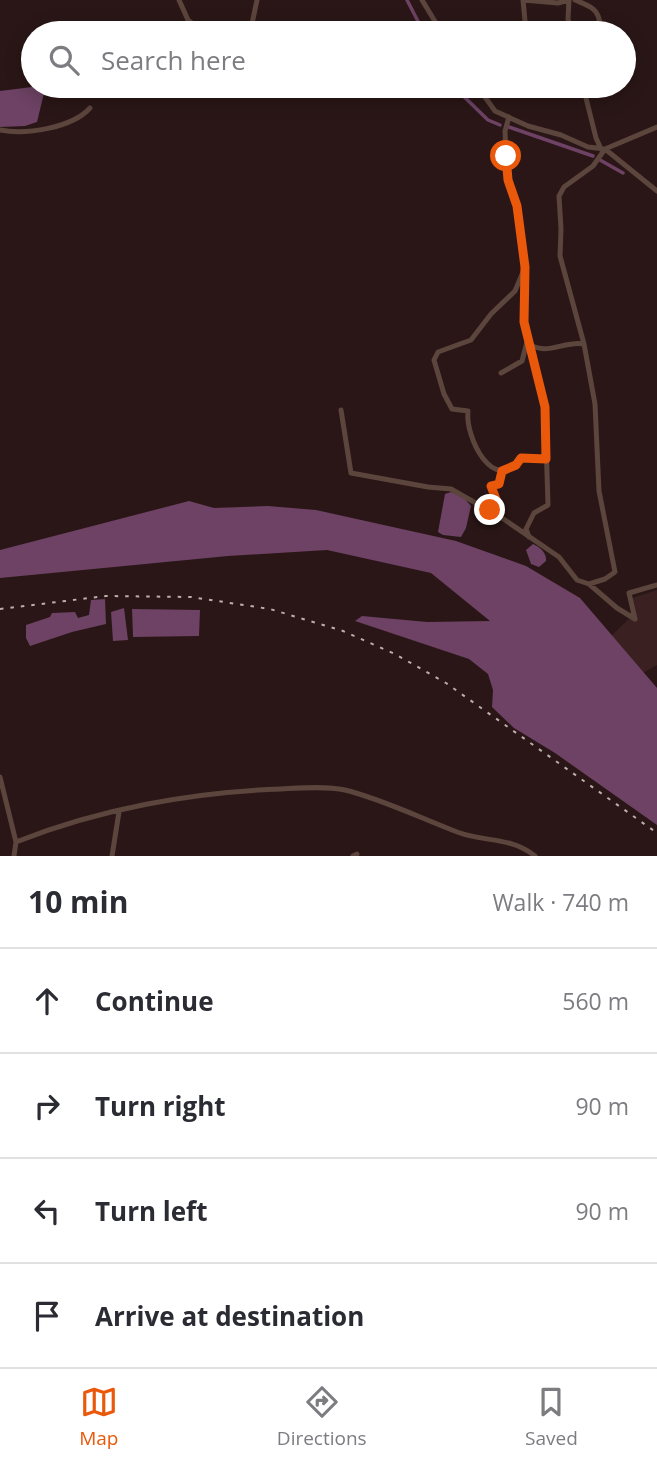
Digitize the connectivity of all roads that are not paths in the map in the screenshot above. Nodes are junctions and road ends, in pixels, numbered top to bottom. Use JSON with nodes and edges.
{"nodes":[{"id":1,"x":179,"y":0,"type":"edge"},
{"id":2,"x":257,"y":0,"type":"edge"},
{"id":3,"x":422,"y":0,"type":"edge"},
{"id":4,"x":575,"y":0,"type":"edge"},
{"id":5,"x":189,"y":21,"type":"edge"},
{"id":6,"x":253,"y":21,"type":"edge"},
{"id":7,"x":435,"y":21,"type":"edge"},
{"id":8,"x":525,"y":21,"type":"edge"},
{"id":9,"x":569,"y":21,"type":"edge"},
{"id":10,"x":600,"y":21,"type":"edge"},
{"id":11,"x":486,"y":98,"type":"edge"},
{"id":12,"x":586,"y":98,"type":"edge"},
{"id":13,"x":90,"y":108,"type":"dead end"},
{"id":14,"x":509,"y":117,"type":"junction"},
{"id":15,"x":657,"y":127,"type":"edge"},
{"id":16,"x":0,"y":130,"type":"edge"},
{"id":17,"x":603,"y":149,"type":"junction"},
{"id":18,"x":657,"y":191,"type":"edge"},
{"id":19,"x":525,"y":267,"type":"junction"},
{"id":20,"x":527,"y":342,"type":"junction"},
{"id":21,"x":584,"y":344,"type":"junction"},
{"id":22,"x":501,"y":373,"type":"dead end"},
{"id":23,"x":341,"y":410,"type":"dead end"},
{"id":24,"x":546,"y":459,"type":"junction"},
{"id":25,"x":502,"y":471,"type":"junction"},
{"id":26,"x":490,"y":510,"type":"junction"},
{"id":27,"x":528,"y":537,"type":"junction"},
{"id":28,"x":589,"y":584,"type":"junction"},
{"id":29,"x":657,"y":585,"type":"edge"},
{"id":30,"x":0,"y":776,"type":"edge"},
{"id":31,"x":119,"y":812,"type":"junction"},
{"id":32,"x":16,"y":842,"type":"junction"},
{"id":33,"x":14,"y":856,"type":"edge"},
{"id":34,"x":112,"y":856,"type":"edge"},
{"id":35,"x":535,"y":856,"type":"edge"}],
"edges":[{"from":1,"to":5,"type":"street"},
{"from":2,"to":6,"type":"street"},
{"from":3,"to":7,"type":"street"},
{"from":4,"to":10,"type":"street"},
{"from":8,"to":9,"type":"street"},
{"from":11,"to":14,"type":"street"},
{"from":12,"to":17,"type":"street"},
{"from":13,"to":16,"type":"street"},
{"from":14,"to":17,"type":"street"},
{"from":14,"to":19,"type":"street"},
{"from":15,"to":17,"type":"street"},
{"from":17,"to":18,"type":"street"},
{"from":17,"to":21,"type":"street"},
{"from":19,"to":20,"type":"street"},
{"from":19,"to":25,"type":"street"},
{"from":20,"to":21,"type":"street"},
{"from":20,"to":22,"type":"street"},
{"from":20,"to":24,"type":"street"},
{"from":21,"to":28,"type":"street"},
{"from":23,"to":26,"type":"street"},
{"from":24,"to":25,"type":"street"},
{"from":24,"to":27,"type":"street"},
{"from":25,"to":26,"type":"street"},
{"from":26,"to":27,"type":"street"},
{"from":27,"to":28,"type":"street"},
{"from":28,"to":29,"type":"street"},
{"from":30,"to":32,"type":"street"},
{"from":31,"to":32,"type":"street"},
{"from":31,"to":34,"type":"street"},
{"from":31,"to":35,"type":"street"},
{"from":32,"to":33,"type":"street"}]}
